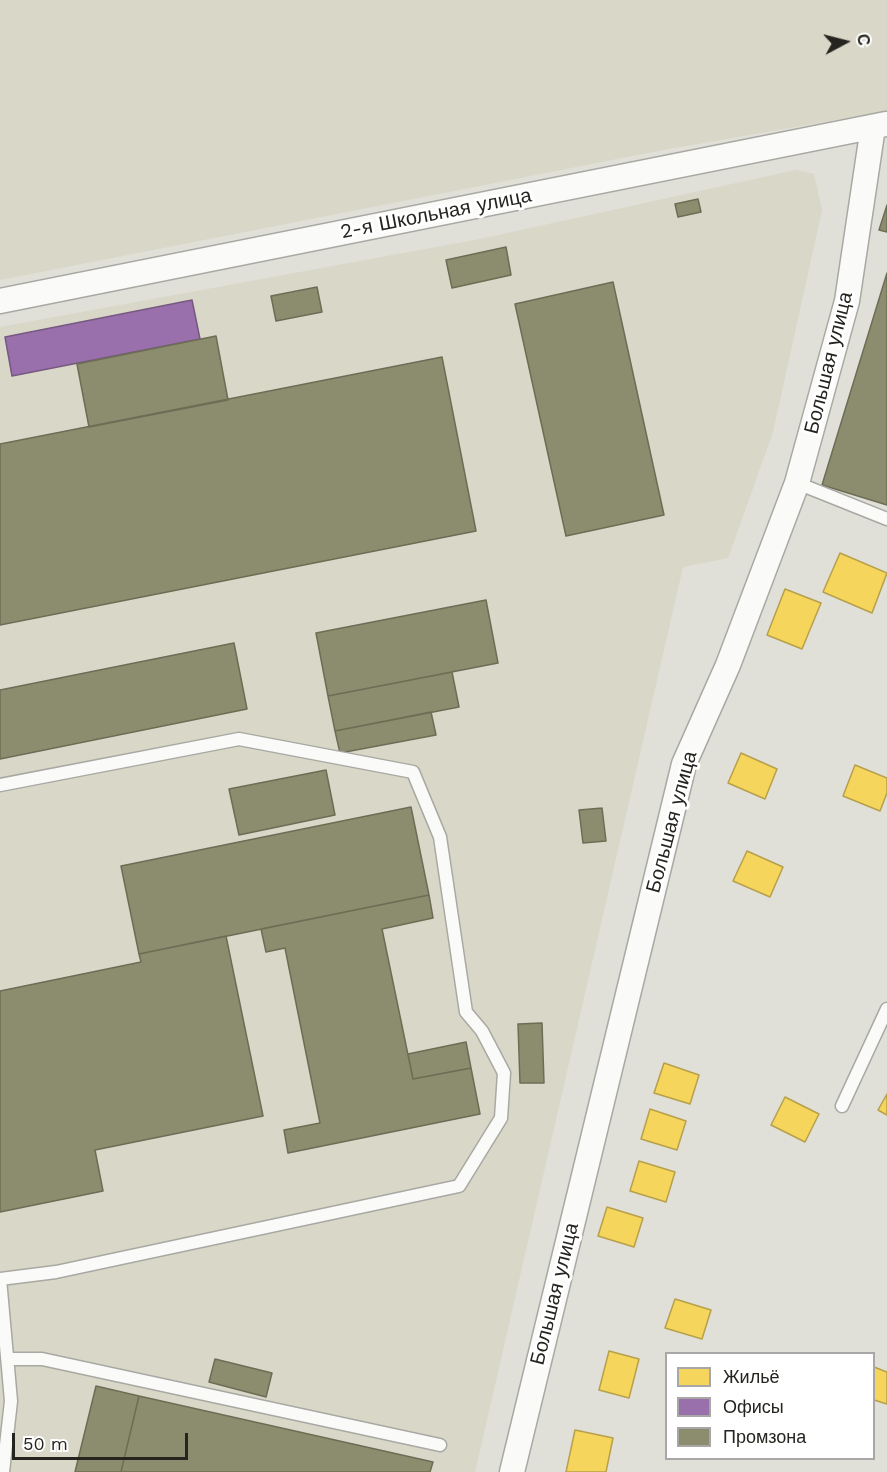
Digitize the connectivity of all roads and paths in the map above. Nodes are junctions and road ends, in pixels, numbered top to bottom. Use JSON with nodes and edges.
{"nodes":[{"id":1,"x":880,"y":125,"type":"edge"},
{"id":2,"x":0,"y":301,"type":"edge"},
{"id":3,"x":797,"y":483,"type":"junction"},
{"id":4,"x":887,"y":519,"type":"edge"},
{"id":5,"x":0,"y":785,"type":"edge"},
{"id":6,"x":887,"y":1009,"type":"edge"},
{"id":7,"x":842,"y":1106,"type":"dead end"},
{"id":8,"x":0,"y":1278,"type":"edge"},
{"id":9,"x":9,"y":1359,"type":"junction"},
{"id":10,"x":440,"y":1445,"type":"dead end"},
{"id":11,"x":3,"y":1472,"type":"edge"},
{"id":12,"x":512,"y":1472,"type":"edge"}],
"edges":[{"from":1,"to":2,"type":"street","name":"2-я Школьная улица"},
{"from":1,"to":3,"type":"street","name":"Большая улица"},
{"from":3,"to":4,"type":"lane"},
{"from":3,"to":12,"type":"street","name":"Большая улица"},
{"from":5,"to":8,"type":"lane"},
{"from":6,"to":7,"type":"lane"},
{"from":8,"to":9,"type":"lane"},
{"from":9,"to":10,"type":"lane"},
{"from":9,"to":11,"type":"lane"}]}
